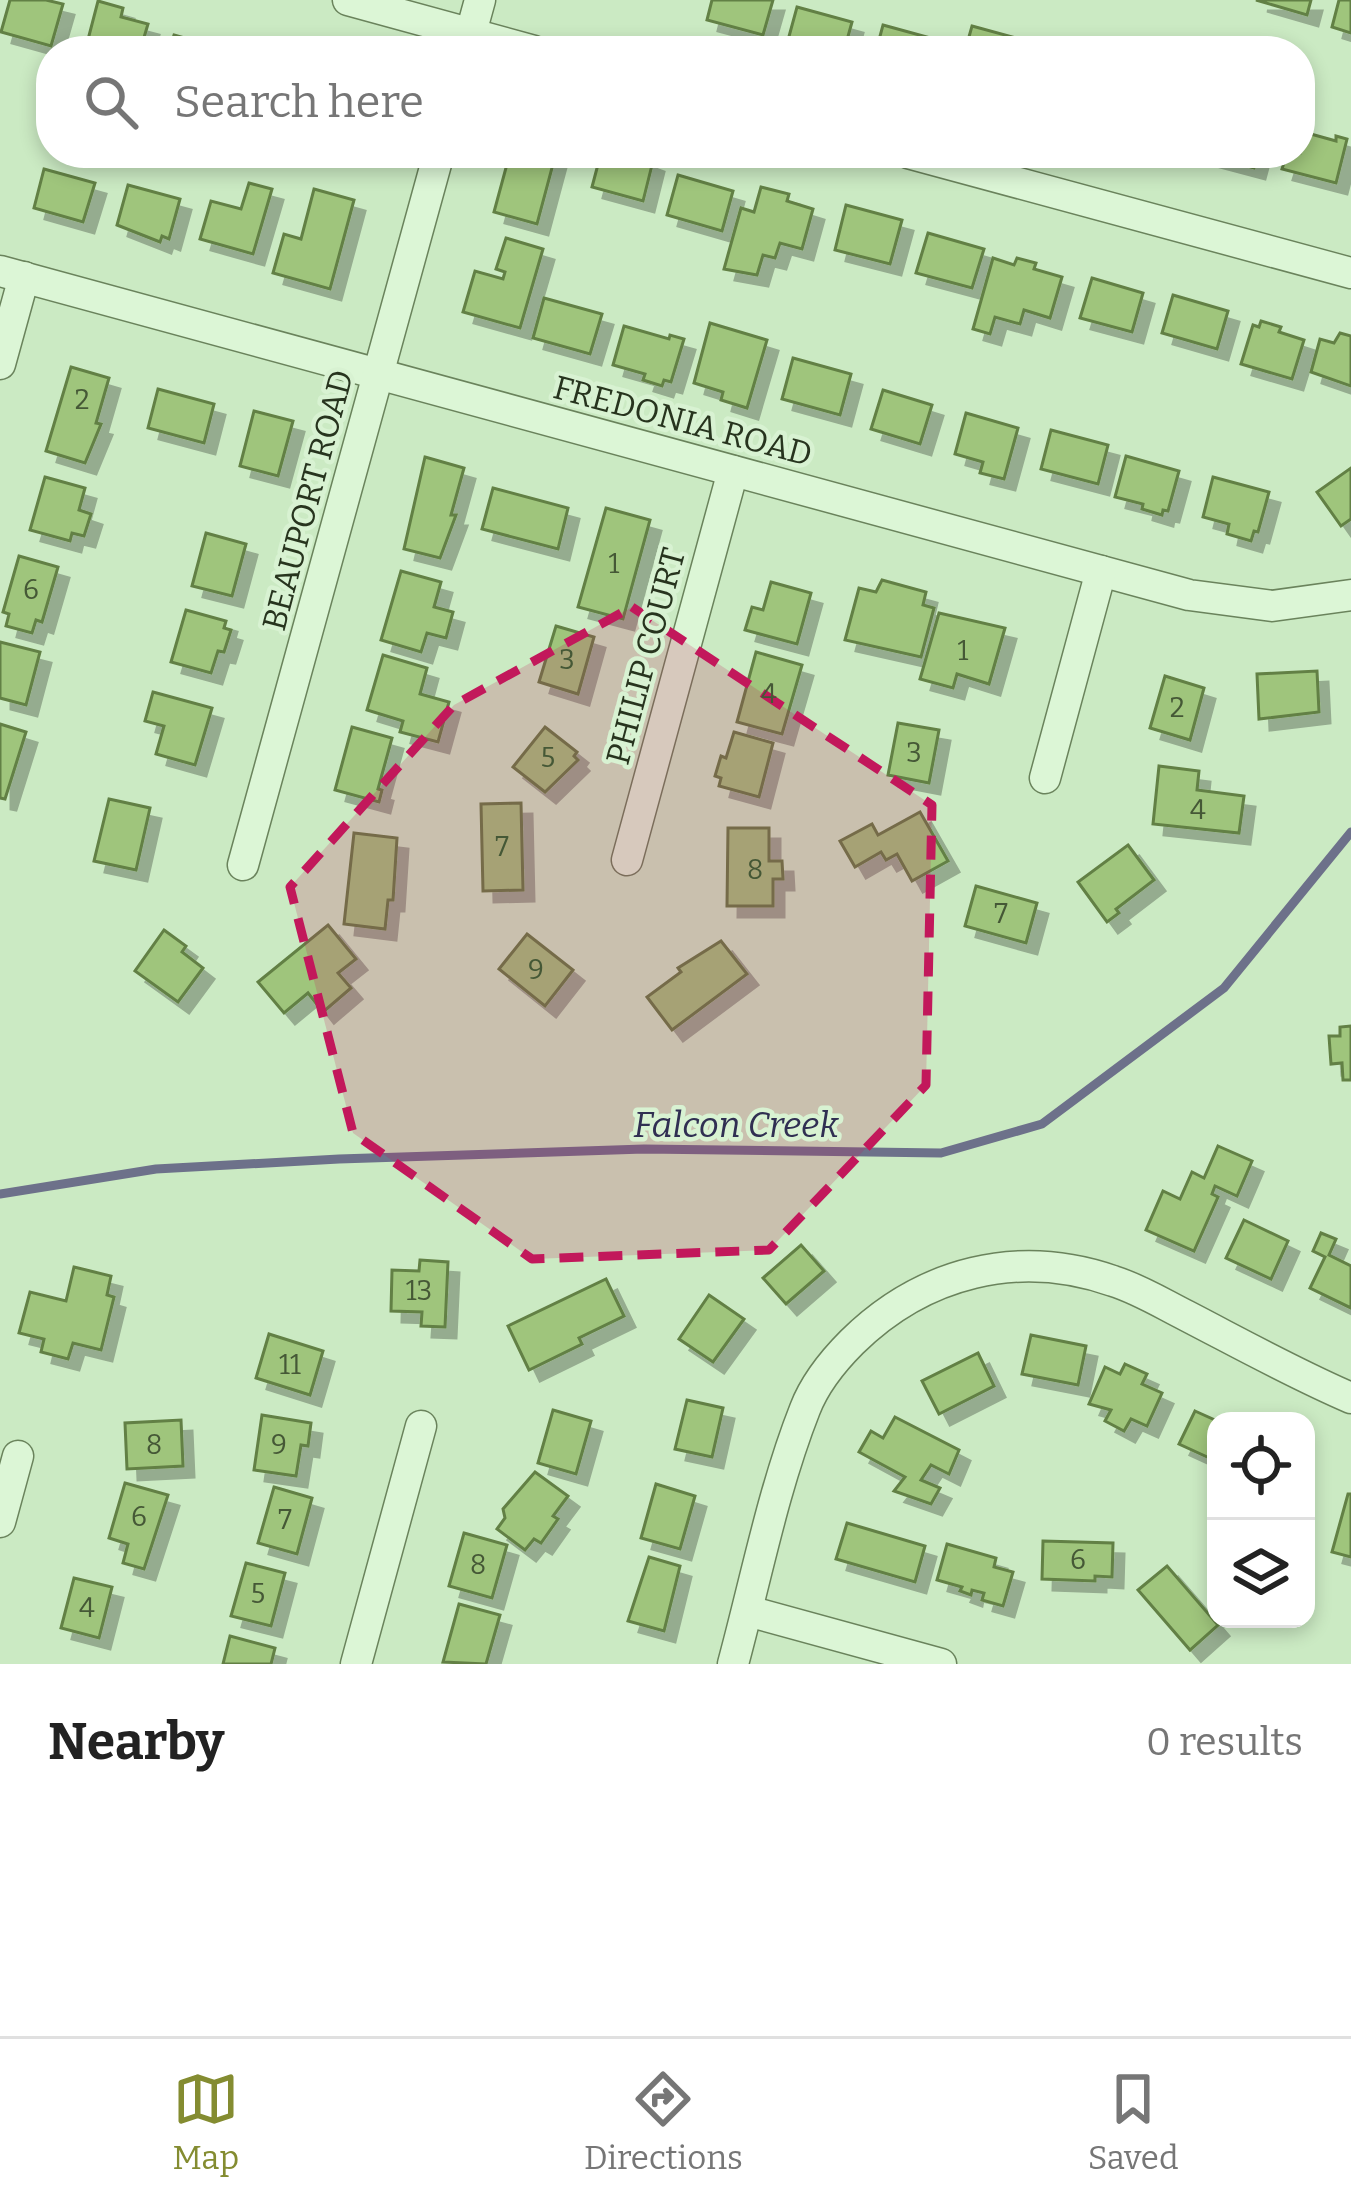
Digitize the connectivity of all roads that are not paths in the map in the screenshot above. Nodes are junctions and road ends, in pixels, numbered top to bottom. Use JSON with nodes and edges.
{"nodes":[{"id":1,"x":349,"y":0,"type":"edge"},
{"id":2,"x":480,"y":0,"type":"edge"},
{"id":3,"x":451,"y":36,"type":"edge"},
{"id":4,"x":470,"y":36,"type":"edge"},
{"id":5,"x":435,"y":168,"type":"edge"},
{"id":6,"x":963,"y":168,"type":"edge"},
{"id":7,"x":1351,"y":273,"type":"edge"},
{"id":8,"x":12,"y":274,"type":"edge"},
{"id":9,"x":0,"y":364,"type":"edge"},
{"id":10,"x":380,"y":374,"type":"junction"},
{"id":11,"x":733,"y":471,"type":"junction"},
{"id":12,"x":1101,"y":571,"type":"junction"},
{"id":13,"x":1351,"y":595,"type":"edge"},
{"id":14,"x":1046,"y":778,"type":"dead end"},
{"id":15,"x":627,"y":860,"type":"dead end"},
{"id":16,"x":243,"y":866,"type":"dead end"},
{"id":17,"x":1351,"y":1398,"type":"edge"},
{"id":18,"x":421,"y":1426,"type":"dead end"},
{"id":19,"x":18,"y":1456,"type":"dead end"},
{"id":20,"x":0,"y":1522,"type":"edge"},
{"id":21,"x":748,"y":1610,"type":"junction"},
{"id":22,"x":356,"y":1664,"type":"edge"},
{"id":23,"x":733,"y":1664,"type":"edge"},
{"id":24,"x":941,"y":1664,"type":"edge"}],
"edges":[{"from":1,"to":3,"type":"street"},
{"from":2,"to":4,"type":"street"},
{"from":5,"to":10,"type":"street","name":"BEAUPORT ROAD"},
{"from":6,"to":7,"type":"street"},
{"from":8,"to":9,"type":"street"},
{"from":8,"to":10,"type":"street","name":"FREDONIA ROAD"},
{"from":10,"to":11,"type":"street","name":"FREDONIA ROAD"},
{"from":10,"to":16,"type":"street","name":"BEAUPORT ROAD"},
{"from":11,"to":12,"type":"street","name":"FREDONIA ROAD"},
{"from":11,"to":15,"type":"street","name":"PHILIP COURT"},
{"from":12,"to":13,"type":"street","name":"FREDONIA ROAD"},
{"from":12,"to":14,"type":"street"},
{"from":17,"to":21,"type":"street"},
{"from":18,"to":22,"type":"street"},
{"from":19,"to":20,"type":"street"},
{"from":21,"to":23,"type":"street"},
{"from":21,"to":24,"type":"street"}]}
